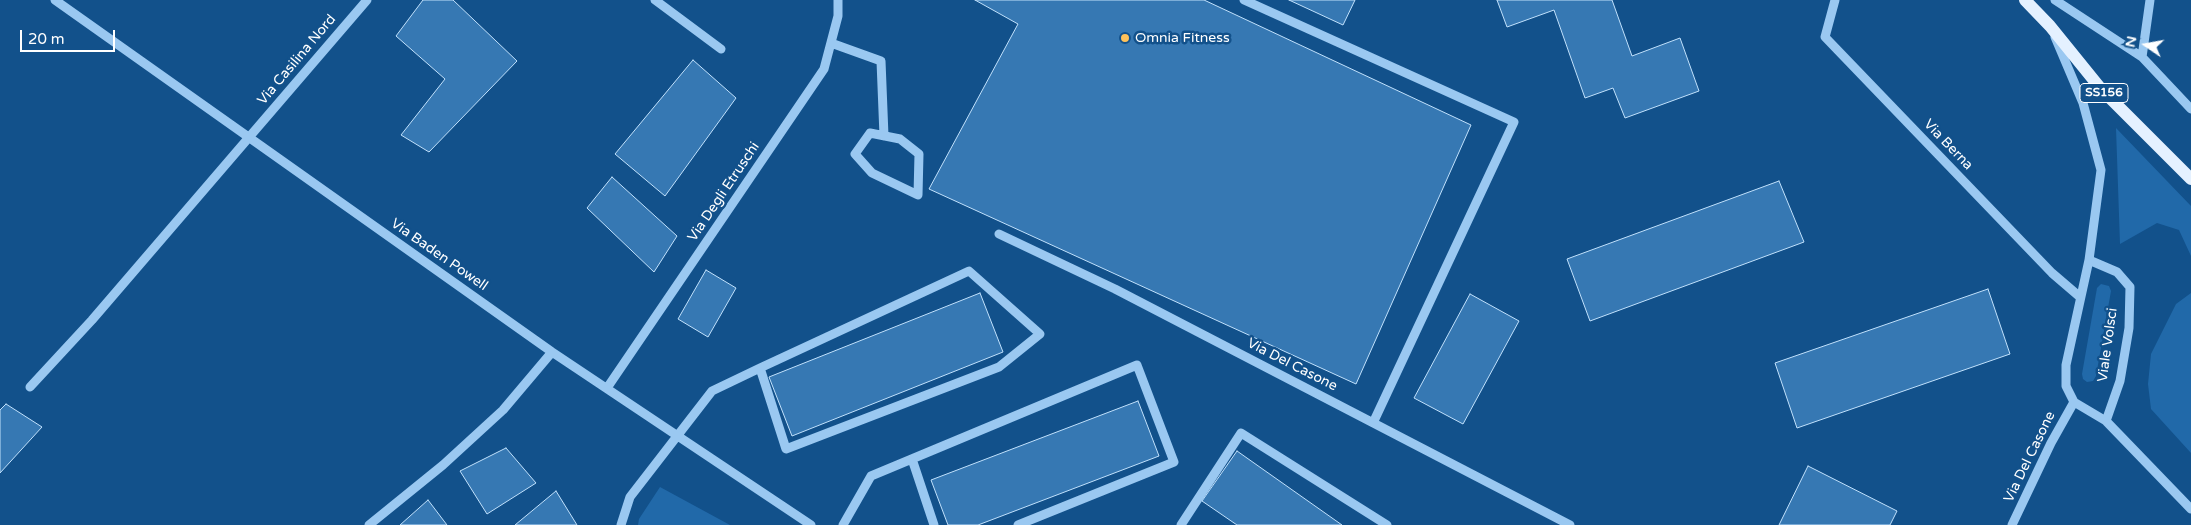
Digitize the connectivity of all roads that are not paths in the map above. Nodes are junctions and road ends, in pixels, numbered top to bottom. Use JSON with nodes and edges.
{"nodes":[{"id":1,"x":55,"y":0,"type":"edge"},
{"id":2,"x":367,"y":0,"type":"edge"},
{"id":3,"x":655,"y":0,"type":"edge"},
{"id":4,"x":838,"y":0,"type":"edge"},
{"id":5,"x":1244,"y":0,"type":"edge"},
{"id":6,"x":1835,"y":0,"type":"edge"},
{"id":7,"x":2025,"y":0,"type":"edge"},
{"id":8,"x":2055,"y":0,"type":"edge"},
{"id":9,"x":2150,"y":0,"type":"edge"},
{"id":10,"x":2050,"y":26,"type":"junction"},
{"id":11,"x":831,"y":43,"type":"junction"},
{"id":12,"x":721,"y":49,"type":"dead end"},
{"id":13,"x":2142,"y":58,"type":"junction"},
{"id":14,"x":2191,"y":109,"type":"edge"},
{"id":15,"x":884,"y":136,"type":"junction"},
{"id":16,"x":249,"y":138,"type":"junction"},
{"id":17,"x":2191,"y":179,"type":"edge"},
{"id":18,"x":999,"y":234,"type":"dead end"},
{"id":19,"x":2089,"y":260,"type":"junction"},
{"id":20,"x":2080,"y":297,"type":"junction"},
{"id":21,"x":552,"y":352,"type":"junction"},
{"id":22,"x":760,"y":368,"type":"junction"},
{"id":23,"x":30,"y":387,"type":"dead end"},
{"id":24,"x":607,"y":388,"type":"junction"},
{"id":25,"x":2074,"y":402,"type":"junction"},
{"id":26,"x":2106,"y":421,"type":"junction"},
{"id":27,"x":1373,"y":423,"type":"junction"},
{"id":28,"x":679,"y":436,"type":"junction"},
{"id":29,"x":912,"y":459,"type":"junction"},
{"id":30,"x":2191,"y":509,"type":"edge"},
{"id":31,"x":369,"y":525,"type":"edge"},
{"id":32,"x":621,"y":525,"type":"edge"},
{"id":33,"x":811,"y":525,"type":"edge"},
{"id":34,"x":843,"y":525,"type":"edge"},
{"id":35,"x":934,"y":525,"type":"edge"},
{"id":36,"x":1018,"y":525,"type":"edge"},
{"id":37,"x":1182,"y":525,"type":"edge"},
{"id":38,"x":1387,"y":525,"type":"edge"},
{"id":39,"x":1570,"y":525,"type":"edge"},
{"id":40,"x":2012,"y":525,"type":"edge"}],
"edges":[{"from":1,"to":16,"type":"street","name":"Via Baden Powell"},
{"from":2,"to":16,"type":"street","name":"Via Casilina Nord"},
{"from":3,"to":12,"type":"street"},
{"from":4,"to":11,"type":"street","name":"Via Degli Etruschi"},
{"from":5,"to":27,"type":"street"},
{"from":6,"to":20,"type":"street","name":"Via Berna"},
{"from":7,"to":10,"type":"main road","number":"SS156"},
{"from":8,"to":13,"type":"street"},
{"from":9,"to":13,"type":"street"},
{"from":10,"to":17,"type":"main road","number":"SS156"},
{"from":10,"to":19,"type":"street"},
{"from":11,"to":15,"type":"street"},
{"from":11,"to":24,"type":"street","name":"Via Degli Etruschi"},
{"from":13,"to":14,"type":"street"},
{"from":15,"to":15,"type":"street"},
{"from":16,"to":21,"type":"street","name":"Via Baden Powell"},
{"from":16,"to":23,"type":"street","name":"Via Casilina Nord"},
{"from":18,"to":27,"type":"street","name":"Via Del Casone"},
{"from":19,"to":20,"type":"street"},
{"from":19,"to":26,"type":"street","name":"Viale Volsci"},
{"from":20,"to":25,"type":"street"},
{"from":21,"to":24,"type":"street","name":"Via Baden Powell"},
{"from":21,"to":31,"type":"street"},
{"from":22,"to":22,"type":"street"},
{"from":22,"to":28,"type":"street"},
{"from":24,"to":28,"type":"street","name":"Via Baden Powell"},
{"from":25,"to":26,"type":"street"},
{"from":25,"to":40,"type":"street","name":"Via Del Casone"},
{"from":26,"to":30,"type":"street"},
{"from":27,"to":39,"type":"street","name":"Via Del Casone"},
{"from":28,"to":32,"type":"street"},
{"from":28,"to":33,"type":"street","name":"Via Baden Powell"},
{"from":29,"to":34,"type":"street"},
{"from":29,"to":35,"type":"street"},
{"from":29,"to":36,"type":"street"},
{"from":37,"to":38,"type":"street"}]}
